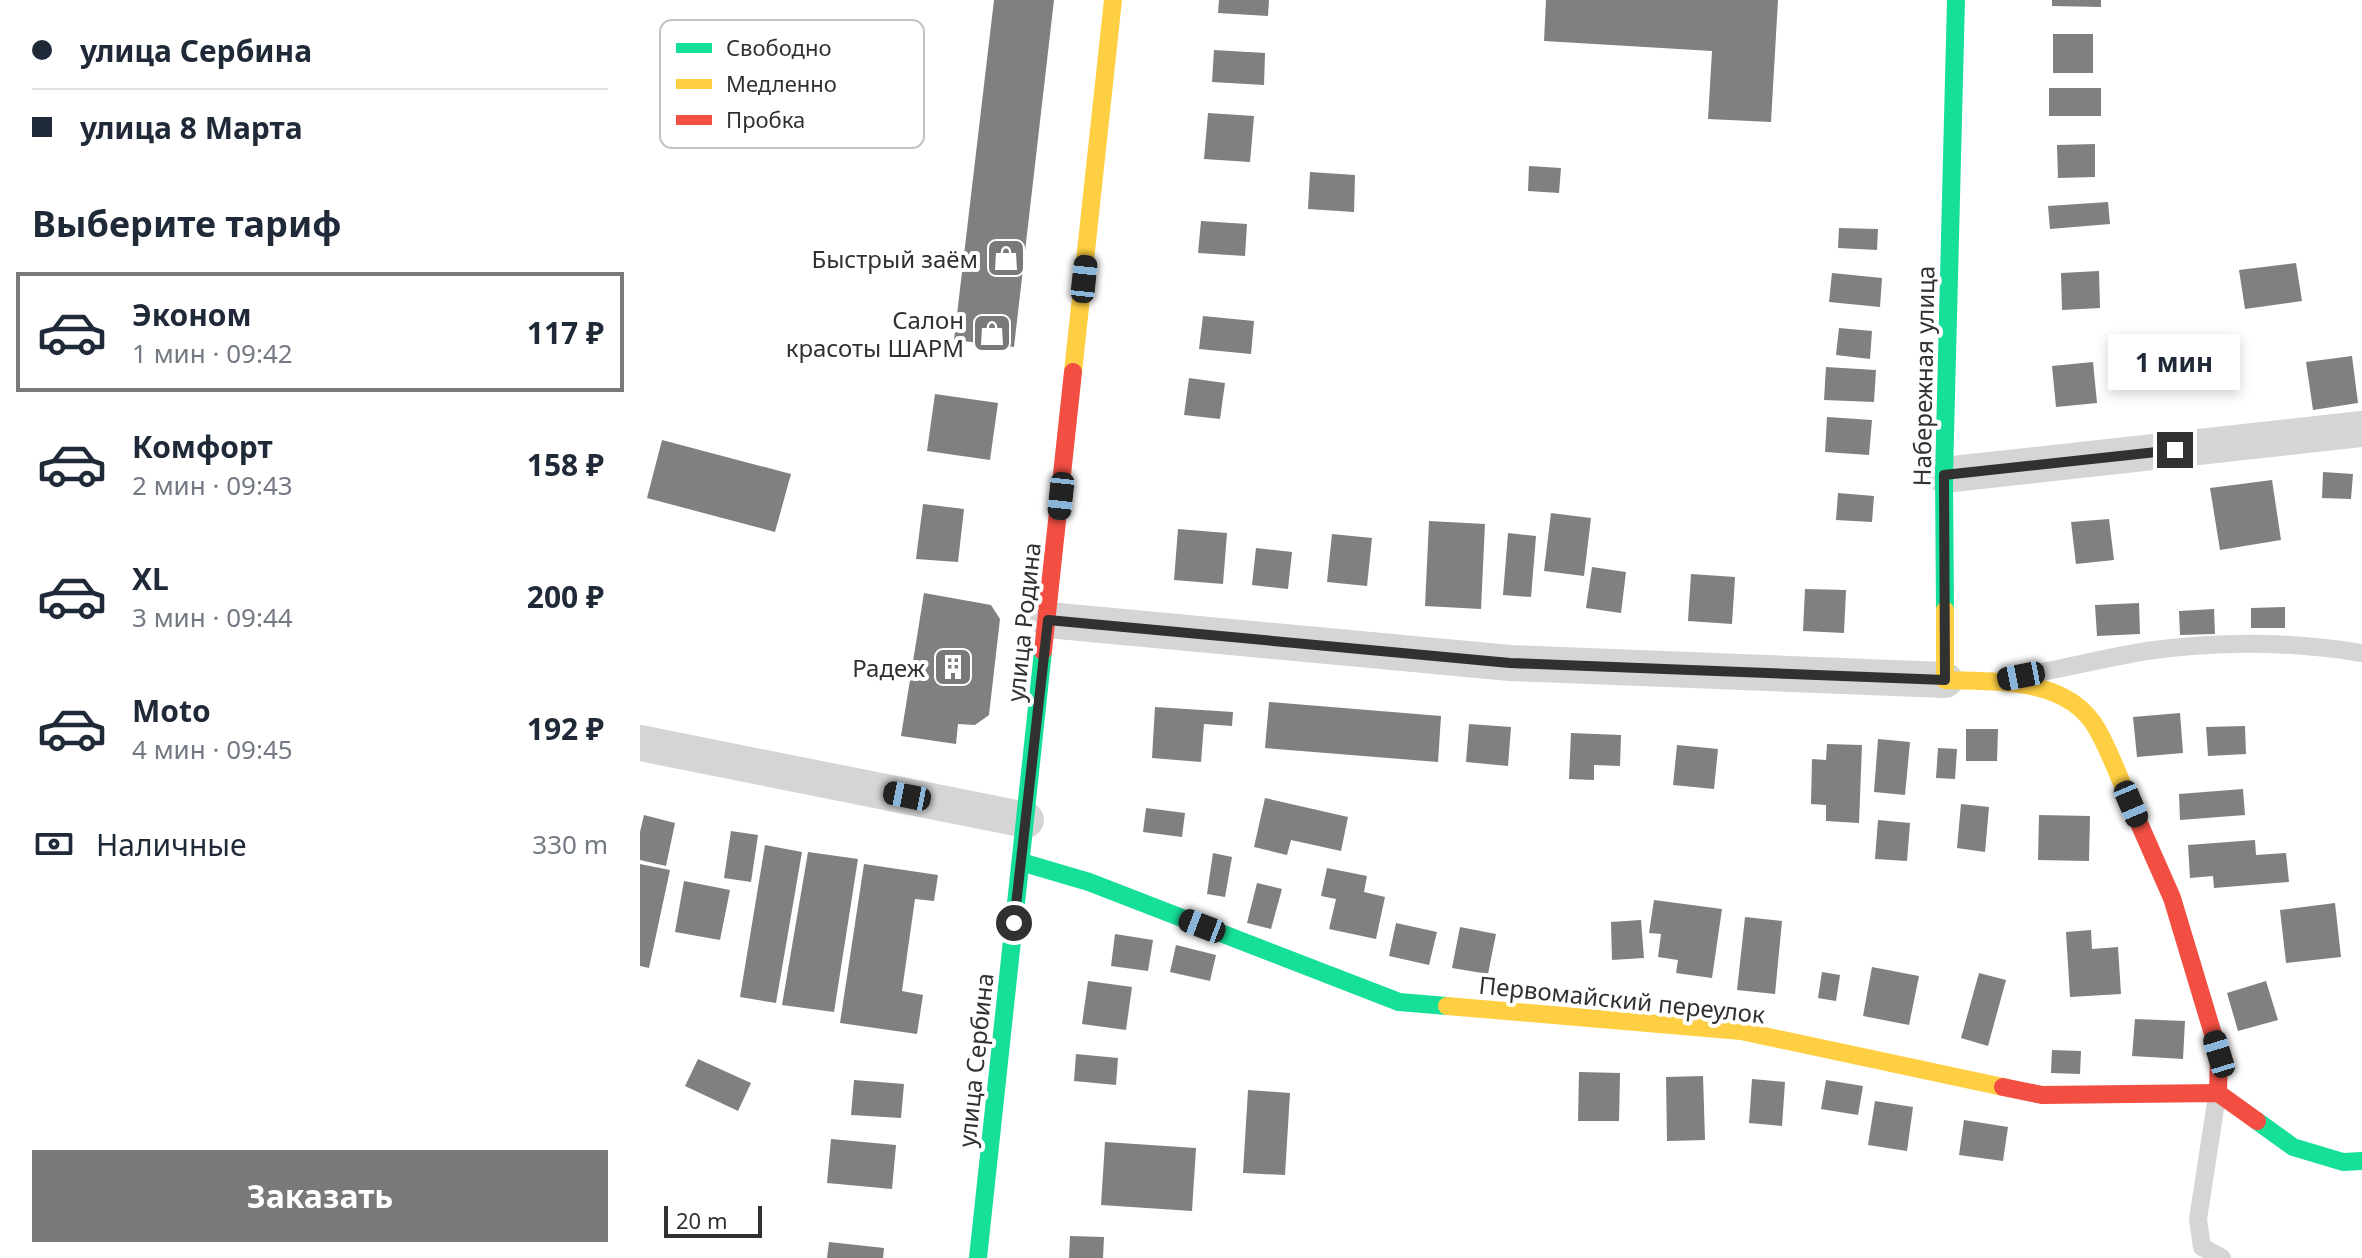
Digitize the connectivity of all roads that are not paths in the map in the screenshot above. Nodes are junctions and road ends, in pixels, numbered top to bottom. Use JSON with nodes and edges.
{"nodes":[{"id":1,"x":1113,"y":0,"type":"edge"},
{"id":2,"x":1956,"y":0,"type":"edge"},
{"id":3,"x":2362,"y":429,"type":"edge"},
{"id":4,"x":1944,"y":475,"type":"junction"},
{"id":5,"x":1048,"y":620,"type":"junction"},
{"id":6,"x":2362,"y":653,"type":"edge"},
{"id":7,"x":1945,"y":680,"type":"junction"},
{"id":8,"x":1991,"y":682,"type":"junction"},
{"id":9,"x":640,"y":743,"type":"edge"},
{"id":10,"x":1026,"y":820,"type":"junction"},
{"id":11,"x":1021,"y":862,"type":"junction"},
{"id":12,"x":2218,"y":1093,"type":"junction"},
{"id":13,"x":2362,"y":1161,"type":"edge"},
{"id":14,"x":978,"y":1258,"type":"edge"},
{"id":15,"x":2222,"y":1258,"type":"edge"}],
"edges":[{"from":1,"to":5,"type":"street","name":"улица Родина"},
{"from":2,"to":4,"type":"street","name":"Набережная улица"},
{"from":3,"to":4,"type":"street"},
{"from":4,"to":7,"type":"street","name":"Набережная улица"},
{"from":5,"to":7,"type":"street"},
{"from":5,"to":10,"type":"street","name":"улица Родина"},
{"from":6,"to":8,"type":"lane"},
{"from":7,"to":8,"type":"street"},
{"from":8,"to":12,"type":"street"},
{"from":9,"to":10,"type":"street"},
{"from":10,"to":11,"type":"street","name":"улица Сербина"},
{"from":11,"to":12,"type":"street","name":"Первомайский переулок"},
{"from":11,"to":14,"type":"street","name":"улица Сербина"},
{"from":12,"to":13,"type":"street"},
{"from":12,"to":15,"type":"lane"}]}
